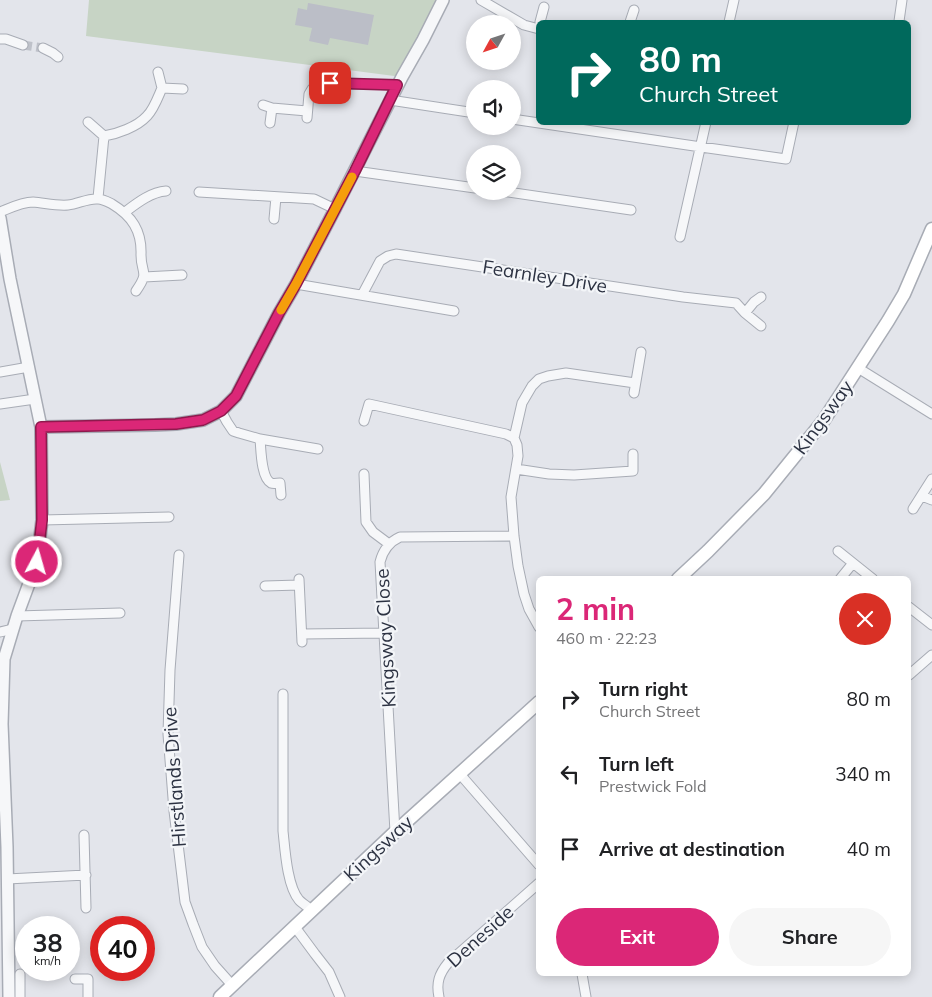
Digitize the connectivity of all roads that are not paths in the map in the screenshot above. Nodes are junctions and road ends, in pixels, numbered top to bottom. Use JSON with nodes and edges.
{"nodes":[{"id":1,"x":443,"y":0,"type":"edge"},
{"id":2,"x":481,"y":0,"type":"edge"},
{"id":3,"x":734,"y":0,"type":"edge"},
{"id":4,"x":902,"y":0,"type":"edge"},
{"id":5,"x":544,"y":7,"type":"dead end"},
{"id":6,"x":634,"y":10,"type":"dead end"},
{"id":7,"x":541,"y":20,"type":"edge"},
{"id":8,"x":631,"y":20,"type":"edge"},
{"id":9,"x":729,"y":20,"type":"edge"},
{"id":10,"x":899,"y":20,"type":"edge"},
{"id":11,"x":536,"y":27,"type":"edge"},
{"id":12,"x":3,"y":39,"type":"edge"},
{"id":13,"x":24,"y":45,"type":"tunnel mouth"},
{"id":14,"x":43,"y":48,"type":"tunnel mouth"},
{"id":15,"x":58,"y":57,"type":"dead end"},
{"id":16,"x":158,"y":72,"type":"dead end"},
{"id":17,"x":397,"y":85,"type":"junction"},
{"id":18,"x":162,"y":88,"type":"junction"},
{"id":19,"x":183,"y":88,"type":"dead end"},
{"id":20,"x":390,"y":100,"type":"junction"},
{"id":21,"x":466,"y":112,"type":"edge"},
{"id":22,"x":521,"y":120,"type":"edge"},
{"id":23,"x":88,"y":122,"type":"dead end"},
{"id":24,"x":270,"y":122,"type":"dead end"},
{"id":25,"x":536,"y":123,"type":"edge"},
{"id":26,"x":552,"y":125,"type":"edge"},
{"id":27,"x":705,"y":125,"type":"edge"},
{"id":28,"x":793,"y":125,"type":"edge"},
{"id":29,"x":104,"y":136,"type":"junction"},
{"id":30,"x":701,"y":147,"type":"junction"},
{"id":31,"x":355,"y":171,"type":"junction"},
{"id":32,"x":466,"y":187,"type":"edge"},
{"id":33,"x":166,"y":191,"type":"dead end"},
{"id":34,"x":200,"y":192,"type":"dead end"},
{"id":35,"x":521,"y":194,"type":"edge"},
{"id":36,"x":276,"y":197,"type":"junction"},
{"id":37,"x":98,"y":198,"type":"junction"},
{"id":38,"x":335,"y":209,"type":"junction"},
{"id":39,"x":631,"y":210,"type":"dead end"},
{"id":40,"x":0,"y":212,"type":"edge"},
{"id":41,"x":124,"y":212,"type":"junction"},
{"id":42,"x":0,"y":218,"type":"edge"},
{"id":43,"x":274,"y":219,"type":"dead end"},
{"id":44,"x":932,"y":228,"type":"edge"},
{"id":45,"x":680,"y":237,"type":"dead end"},
{"id":46,"x":182,"y":275,"type":"dead end"},
{"id":47,"x":144,"y":277,"type":"junction"},
{"id":48,"x":296,"y":284,"type":"junction"},
{"id":49,"x":136,"y":291,"type":"dead end"},
{"id":50,"x":362,"y":295,"type":"junction"},
{"id":51,"x":761,"y":297,"type":"dead end"},
{"id":52,"x":454,"y":311,"type":"dead end"},
{"id":53,"x":745,"y":313,"type":"junction"},
{"id":54,"x":761,"y":326,"type":"dead end"},
{"id":55,"x":641,"y":352,"type":"dead end"},
{"id":56,"x":29,"y":367,"type":"junction"},
{"id":57,"x":858,"y":368,"type":"junction"},
{"id":58,"x":0,"y":372,"type":"edge"},
{"id":59,"x":635,"y":383,"type":"junction"},
{"id":60,"x":634,"y":393,"type":"dead end"},
{"id":61,"x":36,"y":399,"type":"junction"},
{"id":62,"x":0,"y":404,"type":"edge"},
{"id":63,"x":221,"y":411,"type":"junction"},
{"id":64,"x":932,"y":414,"type":"edge"},
{"id":65,"x":364,"y":421,"type":"dead end"},
{"id":66,"x":41,"y":427,"type":"junction"},
{"id":67,"x":514,"y":438,"type":"junction"},
{"id":68,"x":260,"y":439,"type":"junction"},
{"id":69,"x":318,"y":449,"type":"dead end"},
{"id":70,"x":633,"y":454,"type":"dead end"},
{"id":71,"x":516,"y":468,"type":"junction"},
{"id":72,"x":364,"y":474,"type":"dead end"},
{"id":73,"x":932,"y":480,"type":"edge"},
{"id":74,"x":281,"y":495,"type":"dead end"},
{"id":75,"x":922,"y":496,"type":"junction"},
{"id":76,"x":932,"y":500,"type":"edge"},
{"id":77,"x":913,"y":509,"type":"dead end"},
{"id":78,"x":169,"y":517,"type":"dead end"},
{"id":79,"x":42,"y":520,"type":"junction"},
{"id":80,"x":514,"y":536,"type":"junction"},
{"id":81,"x":389,"y":544,"type":"junction"},
{"id":82,"x":838,"y":551,"type":"dead end"},
{"id":83,"x":179,"y":555,"type":"dead end"},
{"id":84,"x":853,"y":563,"type":"junction"},
{"id":85,"x":681,"y":576,"type":"edge"},
{"id":86,"x":842,"y":576,"type":"edge"},
{"id":87,"x":869,"y":576,"type":"edge"},
{"id":88,"x":266,"y":586,"type":"dead end"},
{"id":89,"x":911,"y":609,"type":"edge"},
{"id":90,"x":120,"y":613,"type":"dead end"},
{"id":91,"x":17,"y":616,"type":"junction"},
{"id":92,"x":536,"y":622,"type":"edge"},
{"id":93,"x":932,"y":625,"type":"edge"},
{"id":94,"x":13,"y":629,"type":"junction"},
{"id":95,"x":0,"y":632,"type":"edge"},
{"id":96,"x":384,"y":633,"type":"junction"},
{"id":97,"x":932,"y":655,"type":"edge"},
{"id":98,"x":911,"y":673,"type":"edge"},
{"id":99,"x":284,"y":694,"type":"dead end"},
{"id":100,"x":536,"y":705,"type":"edge"},
{"id":101,"x":459,"y":773,"type":"junction"},
{"id":102,"x":394,"y":832,"type":"junction"},
{"id":103,"x":84,"y":835,"type":"dead end"},
{"id":104,"x":536,"y":861,"type":"edge"},
{"id":105,"x":86,"y":876,"type":"junction"},
{"id":106,"x":7,"y":879,"type":"junction"},
{"id":107,"x":536,"y":886,"type":"edge"},
{"id":108,"x":4,"y":901,"type":"edge"},
{"id":109,"x":86,"y":908,"type":"dead end"},
{"id":110,"x":312,"y":910,"type":"junction"},
{"id":111,"x":295,"y":927,"type":"junction"},
{"id":112,"x":4,"y":954,"type":"edge"},
{"id":113,"x":582,"y":976,"type":"edge"},
{"id":114,"x":80,"y":979,"type":"edge"},
{"id":115,"x":20,"y":981,"type":"edge"},
{"id":116,"x":232,"y":985,"type":"junction"},
{"id":117,"x":9,"y":997,"type":"edge"},
{"id":118,"x":20,"y":997,"type":"edge"},
{"id":119,"x":88,"y":997,"type":"edge"},
{"id":120,"x":220,"y":997,"type":"edge"},
{"id":121,"x":340,"y":997,"type":"edge"},
{"id":122,"x":438,"y":997,"type":"edge"},
{"id":123,"x":586,"y":997,"type":"edge"}],
"edges":[{"from":1,"to":17,"type":"street"},
{"from":2,"to":11,"type":"street"},
{"from":3,"to":9,"type":"street"},
{"from":4,"to":10,"type":"street"},
{"from":5,"to":7,"type":"street"},
{"from":6,"to":8,"type":"street"},
{"from":12,"to":13,"type":"street"},
{"from":14,"to":15,"type":"street"},
{"from":16,"to":18,"type":"street"},
{"from":17,"to":20,"type":"street"},
{"from":17,"to":24,"type":"street"},
{"from":18,"to":19,"type":"street"},
{"from":18,"to":29,"type":"street"},
{"from":20,"to":21,"type":"street"},
{"from":20,"to":31,"type":"street"},
{"from":22,"to":25,"type":"street"},
{"from":23,"to":29,"type":"street"},
{"from":26,"to":30,"type":"street"},
{"from":27,"to":30,"type":"street"},
{"from":28,"to":30,"type":"street"},
{"from":29,"to":37,"type":"street"},
{"from":30,"to":45,"type":"street"},
{"from":31,"to":32,"type":"street"},
{"from":31,"to":38,"type":"street"},
{"from":33,"to":41,"type":"street"},
{"from":34,"to":36,"type":"street"},
{"from":35,"to":39,"type":"street"},
{"from":36,"to":38,"type":"street"},
{"from":36,"to":43,"type":"street"},
{"from":37,"to":40,"type":"street"},
{"from":37,"to":41,"type":"street"},
{"from":38,"to":48,"type":"street"},
{"from":41,"to":47,"type":"street"},
{"from":42,"to":56,"type":"street"},
{"from":44,"to":57,"type":"main road","name":"Kingsway"},
{"from":46,"to":47,"type":"street"},
{"from":47,"to":49,"type":"street"},
{"from":48,"to":50,"type":"street"},
{"from":48,"to":63,"type":"street"},
{"from":50,"to":52,"type":"street"},
{"from":50,"to":53,"type":"street","name":"Fearnley Drive"},
{"from":51,"to":53,"type":"street"},
{"from":53,"to":54,"type":"street","name":"Fearnley Drive"},
{"from":55,"to":59,"type":"street"},
{"from":56,"to":58,"type":"street"},
{"from":56,"to":61,"type":"street"},
{"from":57,"to":64,"type":"street"},
{"from":57,"to":85,"type":"main road","name":"Kingsway"},
{"from":59,"to":60,"type":"street"},
{"from":59,"to":67,"type":"street"},
{"from":61,"to":62,"type":"street"},
{"from":61,"to":66,"type":"street"},
{"from":63,"to":66,"type":"street"},
{"from":63,"to":68,"type":"street"},
{"from":65,"to":67,"type":"street"},
{"from":66,"to":79,"type":"street"},
{"from":67,"to":71,"type":"street"},
{"from":68,"to":69,"type":"street"},
{"from":68,"to":74,"type":"street"},
{"from":70,"to":71,"type":"street"},
{"from":71,"to":80,"type":"street"},
{"from":72,"to":81,"type":"street"},
{"from":73,"to":75,"type":"street"},
{"from":75,"to":76,"type":"street"},
{"from":75,"to":77,"type":"street"},
{"from":78,"to":79,"type":"street"},
{"from":79,"to":91,"type":"street"},
{"from":80,"to":81,"type":"street","name":"Kingsway Close"},
{"from":80,"to":92,"type":"street"},
{"from":81,"to":96,"type":"street","name":"Kingsway Close"},
{"from":82,"to":84,"type":"street"},
{"from":83,"to":116,"type":"street","name":"Hirstlands Drive"},
{"from":84,"to":86,"type":"street"},
{"from":84,"to":87,"type":"street"},
{"from":88,"to":96,"type":"street"},
{"from":89,"to":93,"type":"street"},
{"from":90,"to":91,"type":"street"},
{"from":91,"to":94,"type":"street"},
{"from":94,"to":95,"type":"street"},
{"from":94,"to":106,"type":"street"},
{"from":96,"to":102,"type":"street","name":"Kingsway Close"},
{"from":97,"to":98,"type":"street"},
{"from":99,"to":110,"type":"street"},
{"from":100,"to":101,"type":"main road","name":"Kingsway"},
{"from":101,"to":102,"type":"main road","name":"Kingsway"},
{"from":101,"to":104,"type":"street"},
{"from":102,"to":110,"type":"main road","name":"Kingsway"},
{"from":103,"to":105,"type":"street"},
{"from":105,"to":106,"type":"street"},
{"from":105,"to":109,"type":"street"},
{"from":106,"to":108,"type":"street"},
{"from":107,"to":122,"type":"street","name":"Deneside"},
{"from":108,"to":112,"type":"street"},
{"from":110,"to":111,"type":"main road","name":"Kingsway"},
{"from":111,"to":116,"type":"main road","name":"Kingsway"},
{"from":111,"to":121,"type":"street"},
{"from":112,"to":117,"type":"street"},
{"from":113,"to":123,"type":"street"},
{"from":114,"to":119,"type":"street"},
{"from":115,"to":118,"type":"street"},
{"from":116,"to":120,"type":"main road","name":"Kingsway"}]}
